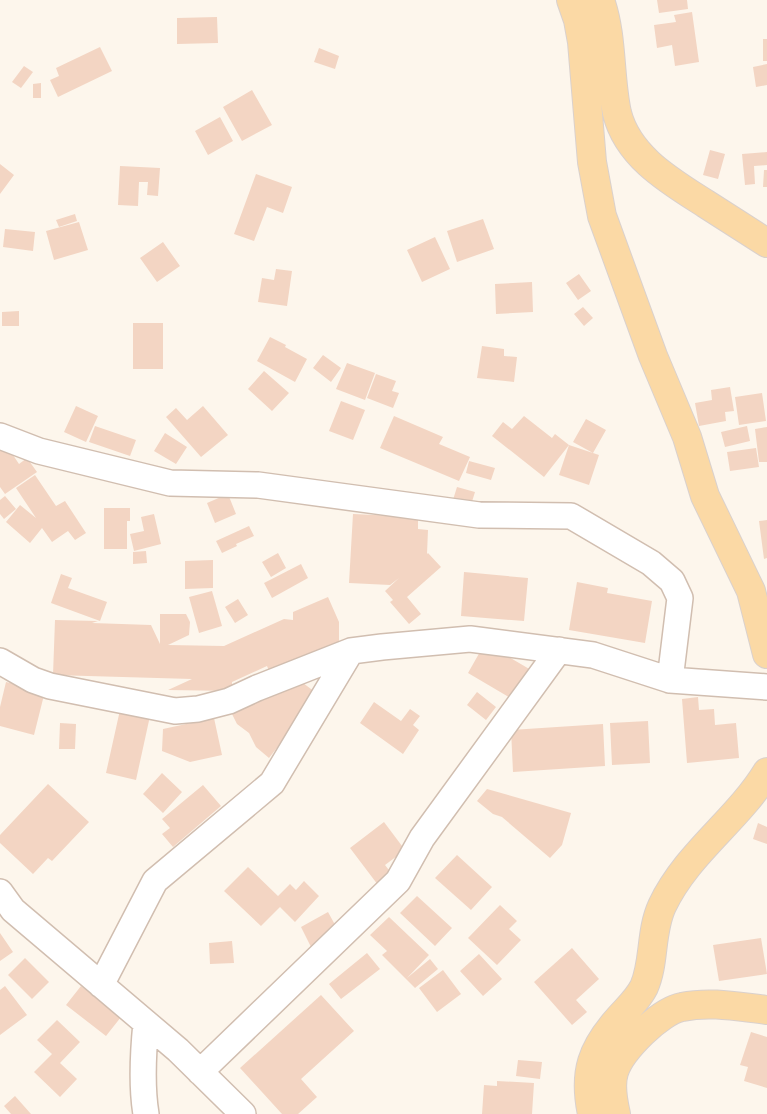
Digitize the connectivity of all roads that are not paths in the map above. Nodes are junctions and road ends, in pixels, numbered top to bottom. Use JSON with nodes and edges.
{"nodes":[{"id":1,"x":571,"y":0,"type":"edge"},
{"id":2,"x":600,"y":0,"type":"edge"},
{"id":3,"x":767,"y":243,"type":"edge"},
{"id":4,"x":0,"y":436,"type":"edge"},
{"id":5,"x":560,"y":650,"type":"junction"},
{"id":6,"x":351,"y":651,"type":"junction"},
{"id":7,"x":767,"y":654,"type":"edge"},
{"id":8,"x":0,"y":661,"type":"edge"},
{"id":9,"x":670,"y":680,"type":"junction"},
{"id":10,"x":767,"y":687,"type":"edge"},
{"id":11,"x":767,"y":772,"type":"edge"},
{"id":12,"x":0,"y":892,"type":"edge"},
{"id":13,"x":646,"y":979,"type":"junction"},
{"id":14,"x":102,"y":985,"type":"junction"},
{"id":15,"x":680,"y":1007,"type":"junction"},
{"id":16,"x":767,"y":1010,"type":"edge"},
{"id":17,"x":146,"y":1023,"type":"junction"},
{"id":18,"x":200,"y":1072,"type":"junction"},
{"id":19,"x":146,"y":1114,"type":"edge"},
{"id":20,"x":243,"y":1114,"type":"edge"},
{"id":21,"x":592,"y":1114,"type":"edge"},
{"id":22,"x":616,"y":1114,"type":"edge"}],
"edges":[{"from":1,"to":7,"type":"main road"},
{"from":2,"to":3,"type":"main road"},
{"from":4,"to":9,"type":"street"},
{"from":5,"to":6,"type":"street"},
{"from":5,"to":9,"type":"street"},
{"from":5,"to":18,"type":"street"},
{"from":6,"to":8,"type":"street"},
{"from":6,"to":14,"type":"street"},
{"from":9,"to":10,"type":"street"},
{"from":11,"to":13,"type":"main road"},
{"from":12,"to":14,"type":"street"},
{"from":13,"to":15,"type":"main road"},
{"from":13,"to":21,"type":"main road"},
{"from":14,"to":17,"type":"street"},
{"from":15,"to":16,"type":"main road"},
{"from":15,"to":22,"type":"main road"},
{"from":17,"to":18,"type":"street"},
{"from":17,"to":19,"type":"street"},
{"from":18,"to":20,"type":"street"}]}
